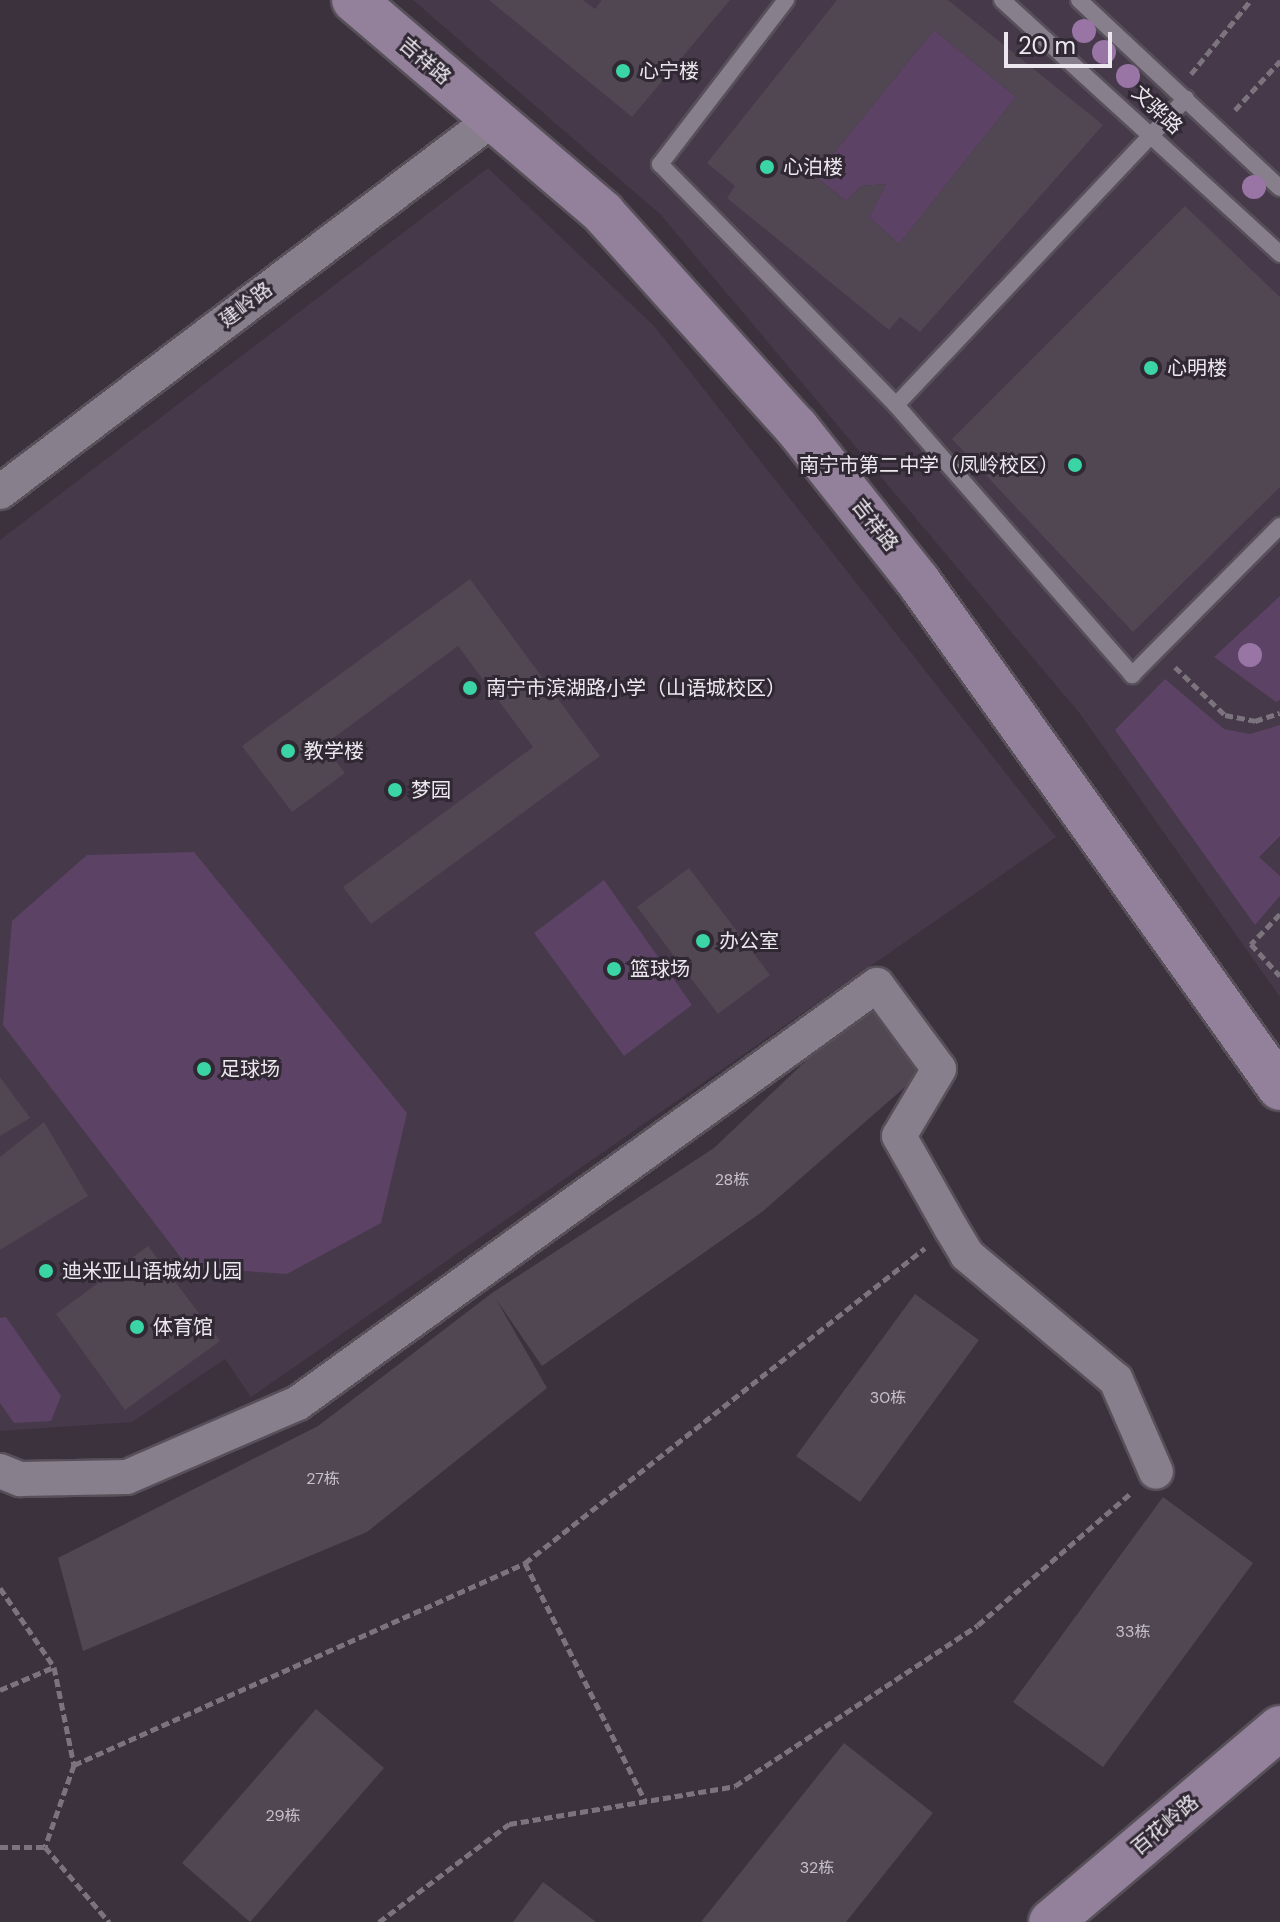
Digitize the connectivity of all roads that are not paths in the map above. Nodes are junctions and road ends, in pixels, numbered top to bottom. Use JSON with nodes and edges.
{"nodes":[{"id":1,"x":354,"y":0,"type":"edge"},
{"id":2,"x":786,"y":0,"type":"edge"},
{"id":3,"x":1002,"y":0,"type":"edge"},
{"id":4,"x":1079,"y":0,"type":"edge"},
{"id":5,"x":1182,"y":94,"type":"junction"},
{"id":6,"x":493,"y":119,"type":"junction"},
{"id":7,"x":1151,"y":131,"type":"junction"},
{"id":8,"x":1280,"y":188,"type":"edge"},
{"id":9,"x":1280,"y":254,"type":"edge"},
{"id":10,"x":896,"y":405,"type":"junction"},
{"id":11,"x":0,"y":492,"type":"edge"},
{"id":12,"x":1280,"y":526,"type":"edge"},
{"id":13,"x":1280,"y":1088,"type":"edge"},
{"id":14,"x":0,"y":1471,"type":"edge"},
{"id":15,"x":1156,"y":1472,"type":"road end"},
{"id":16,"x":1280,"y":1728,"type":"edge"},
{"id":17,"x":1051,"y":1922,"type":"edge"}],
"edges":[{"from":1,"to":6,"type":"street","name":"吉祥路"},
{"from":2,"to":10,"type":"lane"},
{"from":3,"to":7,"type":"lane","name":"文骅路"},
{"from":4,"to":5,"type":"lane","name":"文骅路"},
{"from":5,"to":7,"type":"lane"},
{"from":5,"to":8,"type":"lane","name":"文骅路"},
{"from":6,"to":11,"type":"street","name":"建岭路"},
{"from":6,"to":13,"type":"street","name":"吉祥路"},
{"from":7,"to":9,"type":"lane","name":"文骅路"},
{"from":7,"to":10,"type":"lane"},
{"from":10,"to":12,"type":"lane"},
{"from":14,"to":15,"type":"street"},
{"from":16,"to":17,"type":"street","name":"百花岭路"}]}
